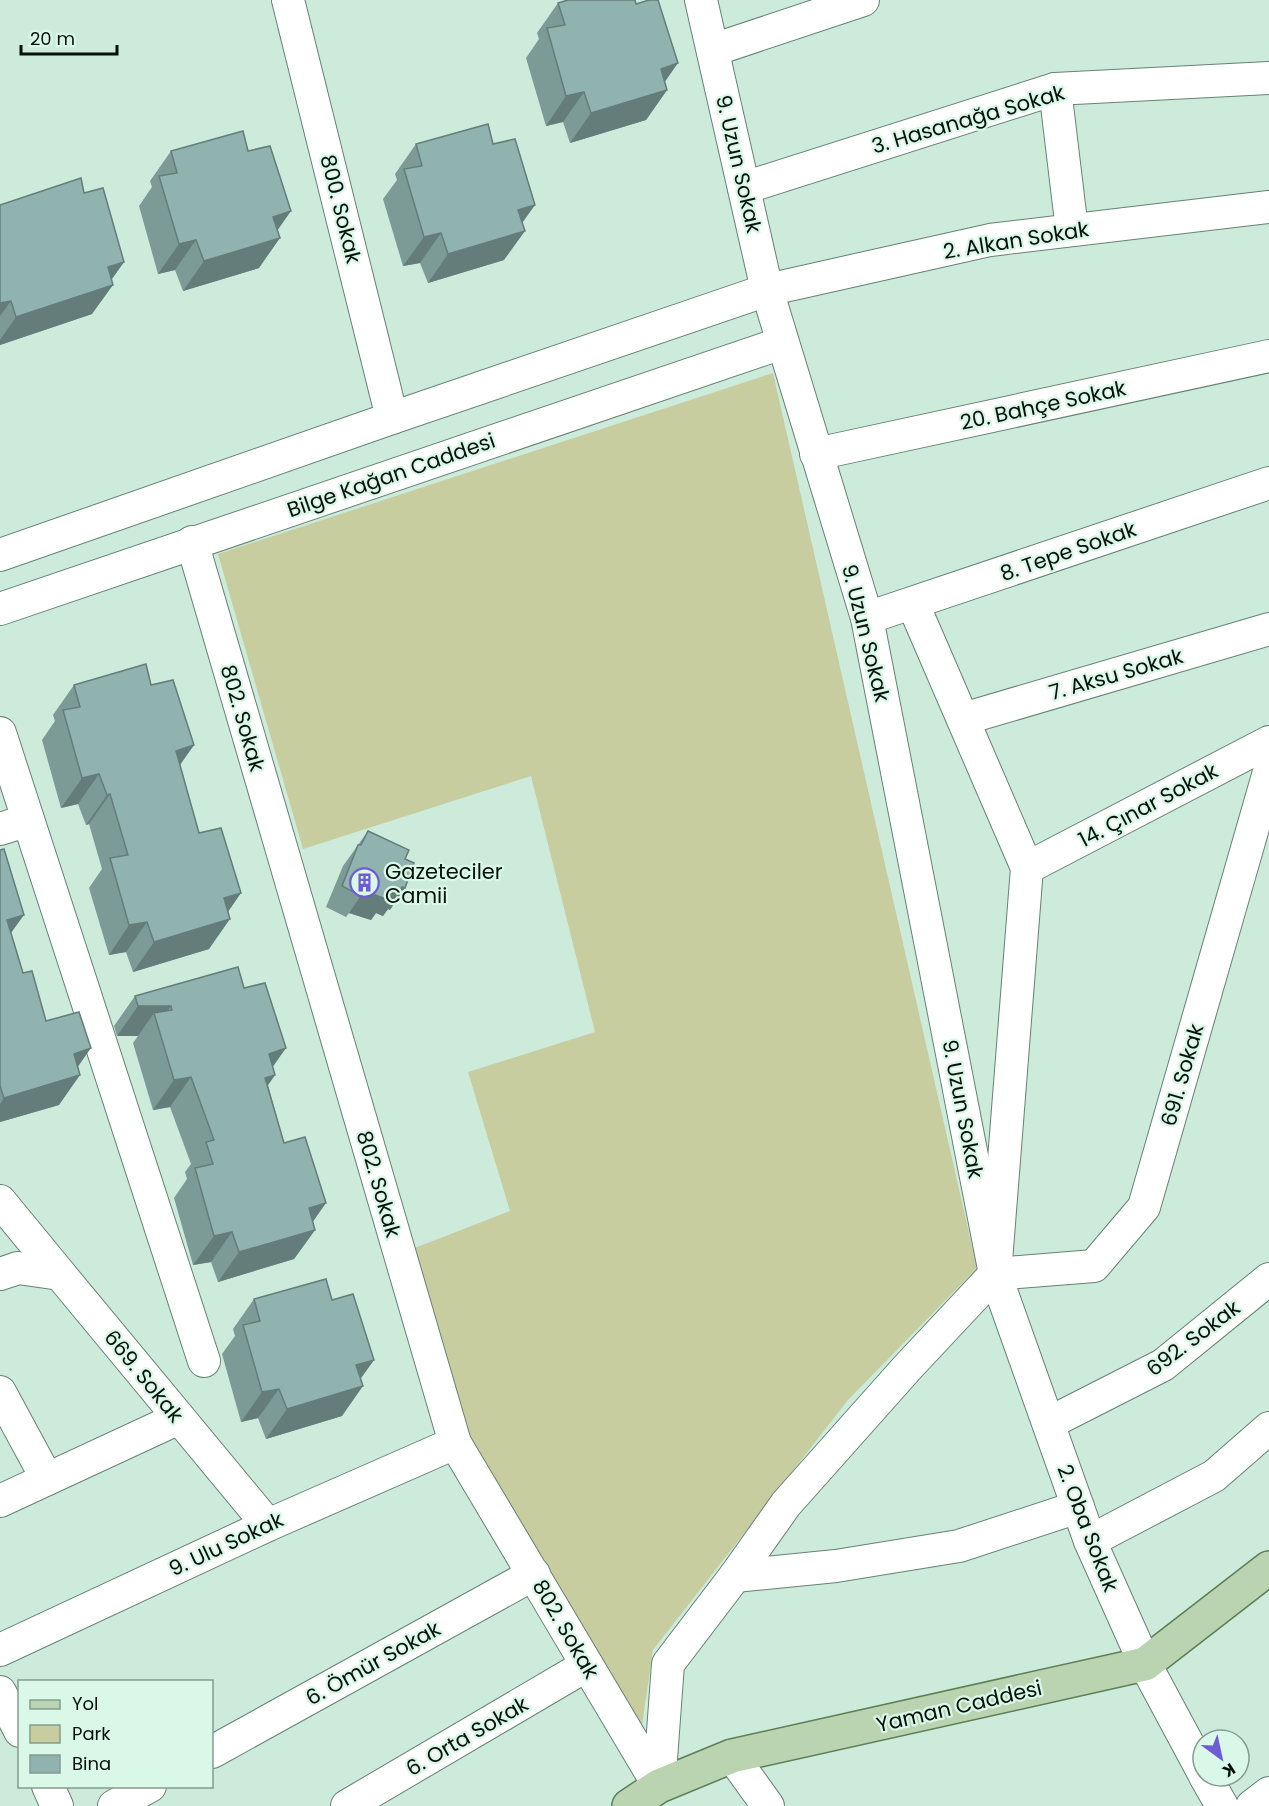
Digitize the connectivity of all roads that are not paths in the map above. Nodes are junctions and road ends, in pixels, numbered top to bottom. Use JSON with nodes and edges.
{"nodes":[{"id":1,"x":288,"y":0,"type":"edge"},
{"id":2,"x":701,"y":0,"type":"edge"},
{"id":3,"x":863,"y":0,"type":"edge"},
{"id":4,"x":713,"y":50,"type":"junction"},
{"id":5,"x":1269,"y":78,"type":"edge"},
{"id":6,"x":1055,"y":88,"type":"junction"},
{"id":7,"x":744,"y":188,"type":"junction"},
{"id":8,"x":1269,"y":207,"type":"edge"},
{"id":9,"x":1072,"y":230,"type":"junction"},
{"id":10,"x":767,"y":290,"type":"junction"},
{"id":11,"x":782,"y":343,"type":"junction"},
{"id":12,"x":1269,"y":356,"type":"edge"},
{"id":13,"x":392,"y":418,"type":"junction"},
{"id":14,"x":816,"y":454,"type":"junction"},
{"id":15,"x":1269,"y":483,"type":"edge"},
{"id":16,"x":192,"y":542,"type":"junction"},
{"id":17,"x":0,"y":555,"type":"edge"},
{"id":18,"x":913,"y":604,"type":"junction"},
{"id":19,"x":0,"y":609,"type":"edge"},
{"id":20,"x":867,"y":618,"type":"junction"},
{"id":21,"x":1269,"y":629,"type":"edge"},
{"id":22,"x":963,"y":719,"type":"junction"},
{"id":23,"x":0,"y":733,"type":"edge"},
{"id":24,"x":1269,"y":742,"type":"edge"},
{"id":25,"x":1269,"y":772,"type":"edge"},
{"id":26,"x":14,"y":824,"type":"edge"},
{"id":27,"x":1256,"y":867,"type":"edge"},
{"id":28,"x":1027,"y":868,"type":"junction"},
{"id":29,"x":0,"y":1201,"type":"edge"},
{"id":30,"x":0,"y":1274,"type":"edge"},
{"id":31,"x":60,"y":1274,"type":"junction"},
{"id":32,"x":995,"y":1274,"type":"junction"},
{"id":33,"x":1269,"y":1279,"type":"edge"},
{"id":34,"x":204,"y":1361,"type":"dead end"},
{"id":35,"x":0,"y":1392,"type":"edge"},
{"id":36,"x":178,"y":1418,"type":"junction"},
{"id":37,"x":1049,"y":1423,"type":"junction"},
{"id":38,"x":1269,"y":1428,"type":"edge"},
{"id":39,"x":455,"y":1443,"type":"junction"},
{"id":40,"x":47,"y":1479,"type":"junction"},
{"id":41,"x":0,"y":1501,"type":"edge"},
{"id":42,"x":1078,"y":1507,"type":"junction"},
{"id":43,"x":268,"y":1525,"type":"junction"},
{"id":44,"x":1090,"y":1541,"type":"junction"},
{"id":45,"x":1269,"y":1568,"type":"edge"},
{"id":46,"x":534,"y":1574,"type":"junction"},
{"id":47,"x":735,"y":1576,"type":"junction"},
{"id":48,"x":0,"y":1650,"type":"edge"},
{"id":49,"x":1145,"y":1664,"type":"junction"},
{"id":50,"x":587,"y":1665,"type":"junction"},
{"id":51,"x":0,"y":1692,"type":"edge"},
{"id":52,"x":18,"y":1727,"type":"edge"},
{"id":53,"x":1191,"y":1750,"type":"edge"},
{"id":54,"x":213,"y":1751,"type":"edge"},
{"id":55,"x":732,"y":1756,"type":"junction"},
{"id":56,"x":659,"y":1786,"type":"junction"},
{"id":57,"x":49,"y":1788,"type":"edge"},
{"id":58,"x":146,"y":1788,"type":"edge"},
{"id":59,"x":1211,"y":1788,"type":"edge"},
{"id":60,"x":1269,"y":1792,"type":"edge"},
{"id":61,"x":57,"y":1806,"type":"edge"},
{"id":62,"x":114,"y":1806,"type":"edge"},
{"id":63,"x":347,"y":1806,"type":"edge"},
{"id":64,"x":629,"y":1806,"type":"edge"},
{"id":65,"x":768,"y":1806,"type":"edge"},
{"id":66,"x":1221,"y":1806,"type":"edge"},
{"id":67,"x":1252,"y":1806,"type":"edge"}],
"edges":[{"from":1,"to":13,"type":"street","name":"800. Sokak"},
{"from":2,"to":4,"type":"street","name":"9. Uzun Sokak"},
{"from":3,"to":4,"type":"street"},
{"from":4,"to":7,"type":"street","name":"9. Uzun Sokak"},
{"from":5,"to":6,"type":"street","name":"3. Hasanağa Sokak"},
{"from":6,"to":7,"type":"street","name":"3. Hasanağa Sokak"},
{"from":6,"to":9,"type":"street"},
{"from":7,"to":10,"type":"street","name":"9. Uzun Sokak"},
{"from":8,"to":9,"type":"street","name":"2. Alkan Sokak"},
{"from":9,"to":10,"type":"street","name":"2. Alkan Sokak"},
{"from":10,"to":11,"type":"street","name":"9. Uzun Sokak"},
{"from":10,"to":13,"type":"street"},
{"from":11,"to":14,"type":"street","name":"9. Uzun Sokak"},
{"from":11,"to":16,"type":"street","name":"Bilge Kağan Caddesi"},
{"from":12,"to":14,"type":"street","name":"20. Bahçe Sokak"},
{"from":13,"to":17,"type":"street"},
{"from":14,"to":20,"type":"street","name":"9. Uzun Sokak"},
{"from":15,"to":18,"type":"street","name":"8. Tepe Sokak"},
{"from":16,"to":19,"type":"street","name":"Bilge Kağan Caddesi"},
{"from":16,"to":39,"type":"street","name":"802. Sokak"},
{"from":18,"to":20,"type":"street","name":"8. Tepe Sokak"},
{"from":18,"to":22,"type":"street"},
{"from":20,"to":32,"type":"street","name":"9. Uzun Sokak"},
{"from":21,"to":22,"type":"street","name":"7. Aksu Sokak"},
{"from":22,"to":28,"type":"street"},
{"from":23,"to":26,"type":"street"},
{"from":24,"to":28,"type":"street","name":"14. Çınar Sokak"},
{"from":25,"to":27,"type":"street","name":"691. Sokak"},
{"from":26,"to":34,"type":"street"},
{"from":27,"to":32,"type":"street","name":"691. Sokak"},
{"from":28,"to":32,"type":"street"},
{"from":29,"to":31,"type":"street","name":"669. Sokak"},
{"from":30,"to":31,"type":"street"},
{"from":31,"to":36,"type":"street","name":"669. Sokak"},
{"from":32,"to":37,"type":"street","name":"2. Oba Sokak"},
{"from":32,"to":47,"type":"street"},
{"from":33,"to":37,"type":"street","name":"692. Sokak"},
{"from":35,"to":40,"type":"street"},
{"from":36,"to":40,"type":"street"},
{"from":36,"to":43,"type":"street","name":"669. Sokak"},
{"from":37,"to":42,"type":"street","name":"2. Oba Sokak"},
{"from":38,"to":44,"type":"street"},
{"from":39,"to":43,"type":"street","name":"9. Ulu Sokak"},
{"from":39,"to":46,"type":"street","name":"802. Sokak"},
{"from":40,"to":41,"type":"street"},
{"from":42,"to":44,"type":"street","name":"2. Oba Sokak"},
{"from":42,"to":47,"type":"street"},
{"from":43,"to":48,"type":"street","name":"9. Ulu Sokak"},
{"from":44,"to":49,"type":"street","name":"2. Oba Sokak"},
{"from":45,"to":49,"type":"main road","name":"Yaman Caddesi"},
{"from":46,"to":50,"type":"street","name":"802. Sokak"},
{"from":46,"to":54,"type":"street","name":"6. Ömür Sokak"},
{"from":47,"to":56,"type":"street"},
{"from":49,"to":53,"type":"street","name":"2. Oba Sokak"},
{"from":49,"to":55,"type":"main road","name":"Yaman Caddesi"},
{"from":50,"to":56,"type":"street","name":"802. Sokak"},
{"from":50,"to":63,"type":"street","name":"6. Orta Sokak"},
{"from":51,"to":52,"type":"street"},
{"from":55,"to":56,"type":"main road","name":"Yaman Caddesi"},
{"from":55,"to":65,"type":"street"},
{"from":56,"to":64,"type":"main road","name":"Yaman Caddesi"},
{"from":57,"to":61,"type":"street"},
{"from":58,"to":62,"type":"street"},
{"from":59,"to":66,"type":"street"},
{"from":60,"to":67,"type":"street"}]}
